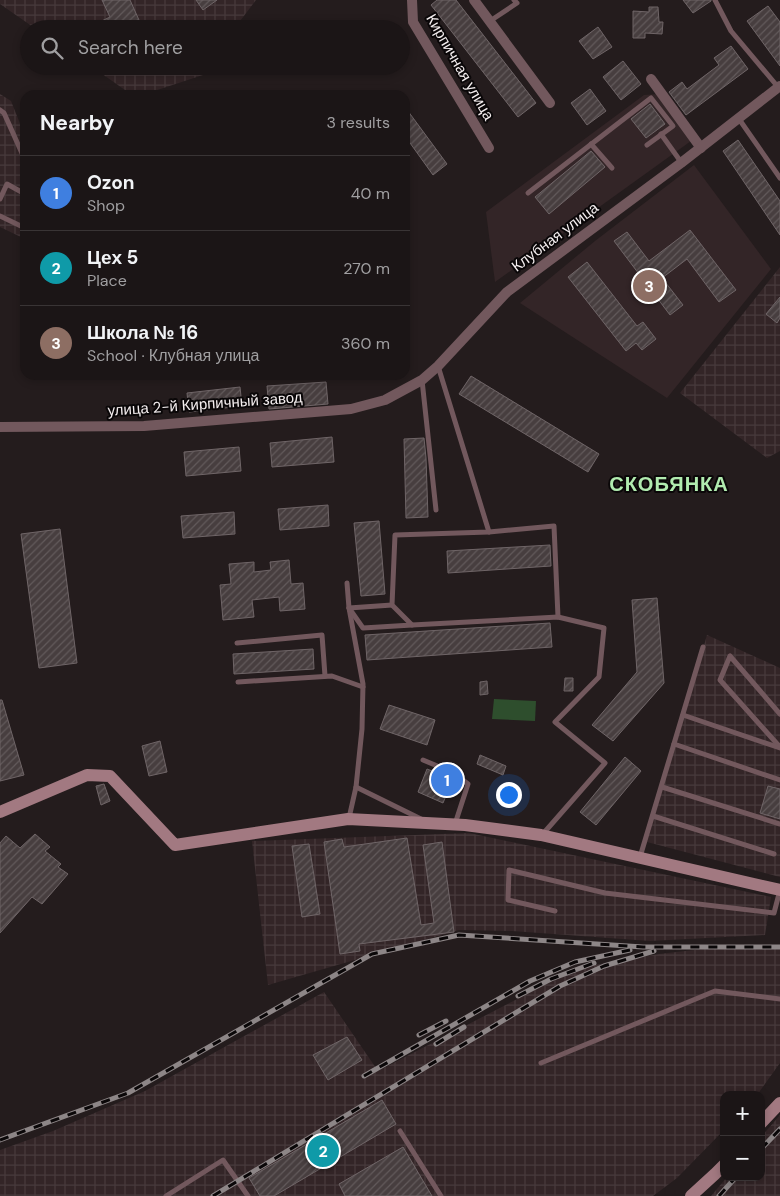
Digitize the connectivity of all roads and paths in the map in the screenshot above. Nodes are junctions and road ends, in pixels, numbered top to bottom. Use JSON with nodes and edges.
{"nodes":[{"id":1,"x":412,"y":0,"type":"edge"},
{"id":2,"x":474,"y":0,"type":"edge"},
{"id":3,"x":514,"y":0,"type":"edge"},
{"id":4,"x":718,"y":1,"type":"edge"},
{"id":5,"x":490,"y":21,"type":"junction"},
{"id":6,"x":651,"y":79,"type":"dead end"},
{"id":7,"x":779,"y":86,"type":"edge"},
{"id":8,"x":550,"y":103,"type":"dead end"},
{"id":9,"x":0,"y":110,"type":"edge"},
{"id":10,"x":738,"y":119,"type":"junction"},
{"id":11,"x":661,"y":134,"type":"junction"},
{"id":12,"x":591,"y":144,"type":"junction"},
{"id":13,"x":647,"y":144,"type":"dead end"},
{"id":14,"x":489,"y":148,"type":"dead end"},
{"id":15,"x":701,"y":148,"type":"junction"},
{"id":16,"x":20,"y":149,"type":"edge"},
{"id":17,"x":681,"y":163,"type":"junction"},
{"id":18,"x":612,"y":168,"type":"dead end"},
{"id":19,"x":780,"y":178,"type":"edge"},
{"id":20,"x":20,"y":191,"type":"edge"},
{"id":21,"x":528,"y":193,"type":"dead end"},
{"id":22,"x":0,"y":199,"type":"edge"},
{"id":23,"x":0,"y":216,"type":"edge"},
{"id":24,"x":20,"y":226,"type":"edge"},
{"id":25,"x":438,"y":366,"type":"junction"},
{"id":26,"x":422,"y":380,"type":"junction"},
{"id":27,"x":351,"y":409,"type":"joint"},
{"id":28,"x":0,"y":427,"type":"edge"},
{"id":29,"x":436,"y":510,"type":"dead end"},
{"id":30,"x":489,"y":532,"type":"junction"},
{"id":31,"x":347,"y":583,"type":"dead end"},
{"id":32,"x":392,"y":605,"type":"junction"},
{"id":33,"x":349,"y":608,"type":"junction"},
{"id":34,"x":558,"y":617,"type":"junction"},
{"id":35,"x":412,"y":625,"type":"junction"},
{"id":36,"x":237,"y":643,"type":"dead end"},
{"id":37,"x":704,"y":647,"type":"dead end"},
{"id":38,"x":325,"y":676,"type":"junction"},
{"id":39,"x":238,"y":682,"type":"dead end"},
{"id":40,"x":363,"y":687,"type":"junction"},
{"id":41,"x":780,"y":714,"type":"edge"},
{"id":42,"x":683,"y":715,"type":"junction"},
{"id":43,"x":674,"y":744,"type":"junction"},
{"id":44,"x":780,"y":747,"type":"edge"},
{"id":45,"x":423,"y":760,"type":"dead end"},
{"id":46,"x":780,"y":780,"type":"edge"},
{"id":47,"x":662,"y":786,"type":"junction"},
{"id":48,"x":356,"y":787,"type":"junction"},
{"id":49,"x":0,"y":812,"type":"edge"},
{"id":50,"x":653,"y":816,"type":"junction"},
{"id":51,"x":348,"y":819,"type":"junction"},
{"id":52,"x":428,"y":823,"type":"junction"},
{"id":53,"x":780,"y":824,"type":"edge"},
{"id":54,"x":455,"y":825,"type":"junction"},
{"id":55,"x":541,"y":835,"type":"junction"},
{"id":56,"x":774,"y":854,"type":"dead end"},
{"id":57,"x":640,"y":858,"type":"junction"},
{"id":58,"x":780,"y":890,"type":"edge"},
{"id":59,"x":555,"y":911,"type":"dead end"},
{"id":60,"x":780,"y":999,"type":"edge"},
{"id":61,"x":541,"y":1063,"type":"dead end"},
{"id":62,"x":780,"y":1103,"type":"edge"},
{"id":63,"x":765,"y":1120,"type":"edge"},
{"id":64,"x":400,"y":1131,"type":"dead end"},
{"id":65,"x":720,"y":1169,"type":"edge"},
{"id":66,"x":166,"y":1196,"type":"edge"},
{"id":67,"x":248,"y":1196,"type":"edge"},
{"id":68,"x":441,"y":1196,"type":"edge"},
{"id":69,"x":691,"y":1196,"type":"edge"}],
"edges":[{"from":1,"to":14,"type":"street","name":"Кирпичная улица"},
{"from":2,"to":5,"type":"street"},
{"from":3,"to":5,"type":"lane"},
{"from":4,"to":7,"type":"lane"},
{"from":5,"to":8,"type":"street"},
{"from":6,"to":15,"type":"street"},
{"from":7,"to":10,"type":"street","name":"Клубная улица"},
{"from":9,"to":16,"type":"lane"},
{"from":10,"to":15,"type":"street","name":"Клубная улица"},
{"from":10,"to":19,"type":"lane"},
{"from":11,"to":12,"type":"lane"},
{"from":11,"to":13,"type":"lane"},
{"from":11,"to":17,"type":"lane"},
{"from":12,"to":18,"type":"lane"},
{"from":12,"to":21,"type":"lane"},
{"from":15,"to":17,"type":"street","name":"Клубная улица"},
{"from":17,"to":25,"type":"street","name":"Клубная улица"},
{"from":20,"to":22,"type":"lane"},
{"from":23,"to":24,"type":"lane"},
{"from":25,"to":26,"type":"street","name":"Клубная улица"},
{"from":25,"to":30,"type":"lane"},
{"from":26,"to":27,"type":"street","name":"Клубная улица"},
{"from":26,"to":29,"type":"lane"},
{"from":27,"to":28,"type":"street","name":"улица 2-й Кирпичный завод"},
{"from":30,"to":32,"type":"lane"},
{"from":30,"to":34,"type":"lane"},
{"from":31,"to":33,"type":"lane"},
{"from":32,"to":33,"type":"lane"},
{"from":32,"to":35,"type":"lane"},
{"from":33,"to":35,"type":"lane"},
{"from":33,"to":40,"type":"lane"},
{"from":34,"to":35,"type":"lane"},
{"from":34,"to":55,"type":"lane"},
{"from":36,"to":38,"type":"lane"},
{"from":37,"to":42,"type":"lane"},
{"from":38,"to":39,"type":"lane"},
{"from":38,"to":40,"type":"lane"},
{"from":40,"to":48,"type":"lane"},
{"from":41,"to":44,"type":"lane"},
{"from":42,"to":43,"type":"lane"},
{"from":42,"to":44,"type":"lane"},
{"from":43,"to":46,"type":"lane"},
{"from":43,"to":47,"type":"lane"},
{"from":45,"to":54,"type":"lane"},
{"from":47,"to":50,"type":"lane"},
{"from":47,"to":53,"type":"lane"},
{"from":48,"to":51,"type":"lane"},
{"from":48,"to":52,"type":"lane"},
{"from":49,"to":51,"type":"street"},
{"from":50,"to":56,"type":"lane"},
{"from":50,"to":57,"type":"lane"},
{"from":51,"to":52,"type":"street"},
{"from":52,"to":54,"type":"street"},
{"from":54,"to":55,"type":"street"},
{"from":55,"to":57,"type":"street"},
{"from":57,"to":58,"type":"street"},
{"from":58,"to":59,"type":"lane"},
{"from":60,"to":61,"type":"lane"},
{"from":62,"to":63,"type":"street"},
{"from":64,"to":68,"type":"lane"},
{"from":65,"to":69,"type":"street"},
{"from":66,"to":67,"type":"lane"}]}
